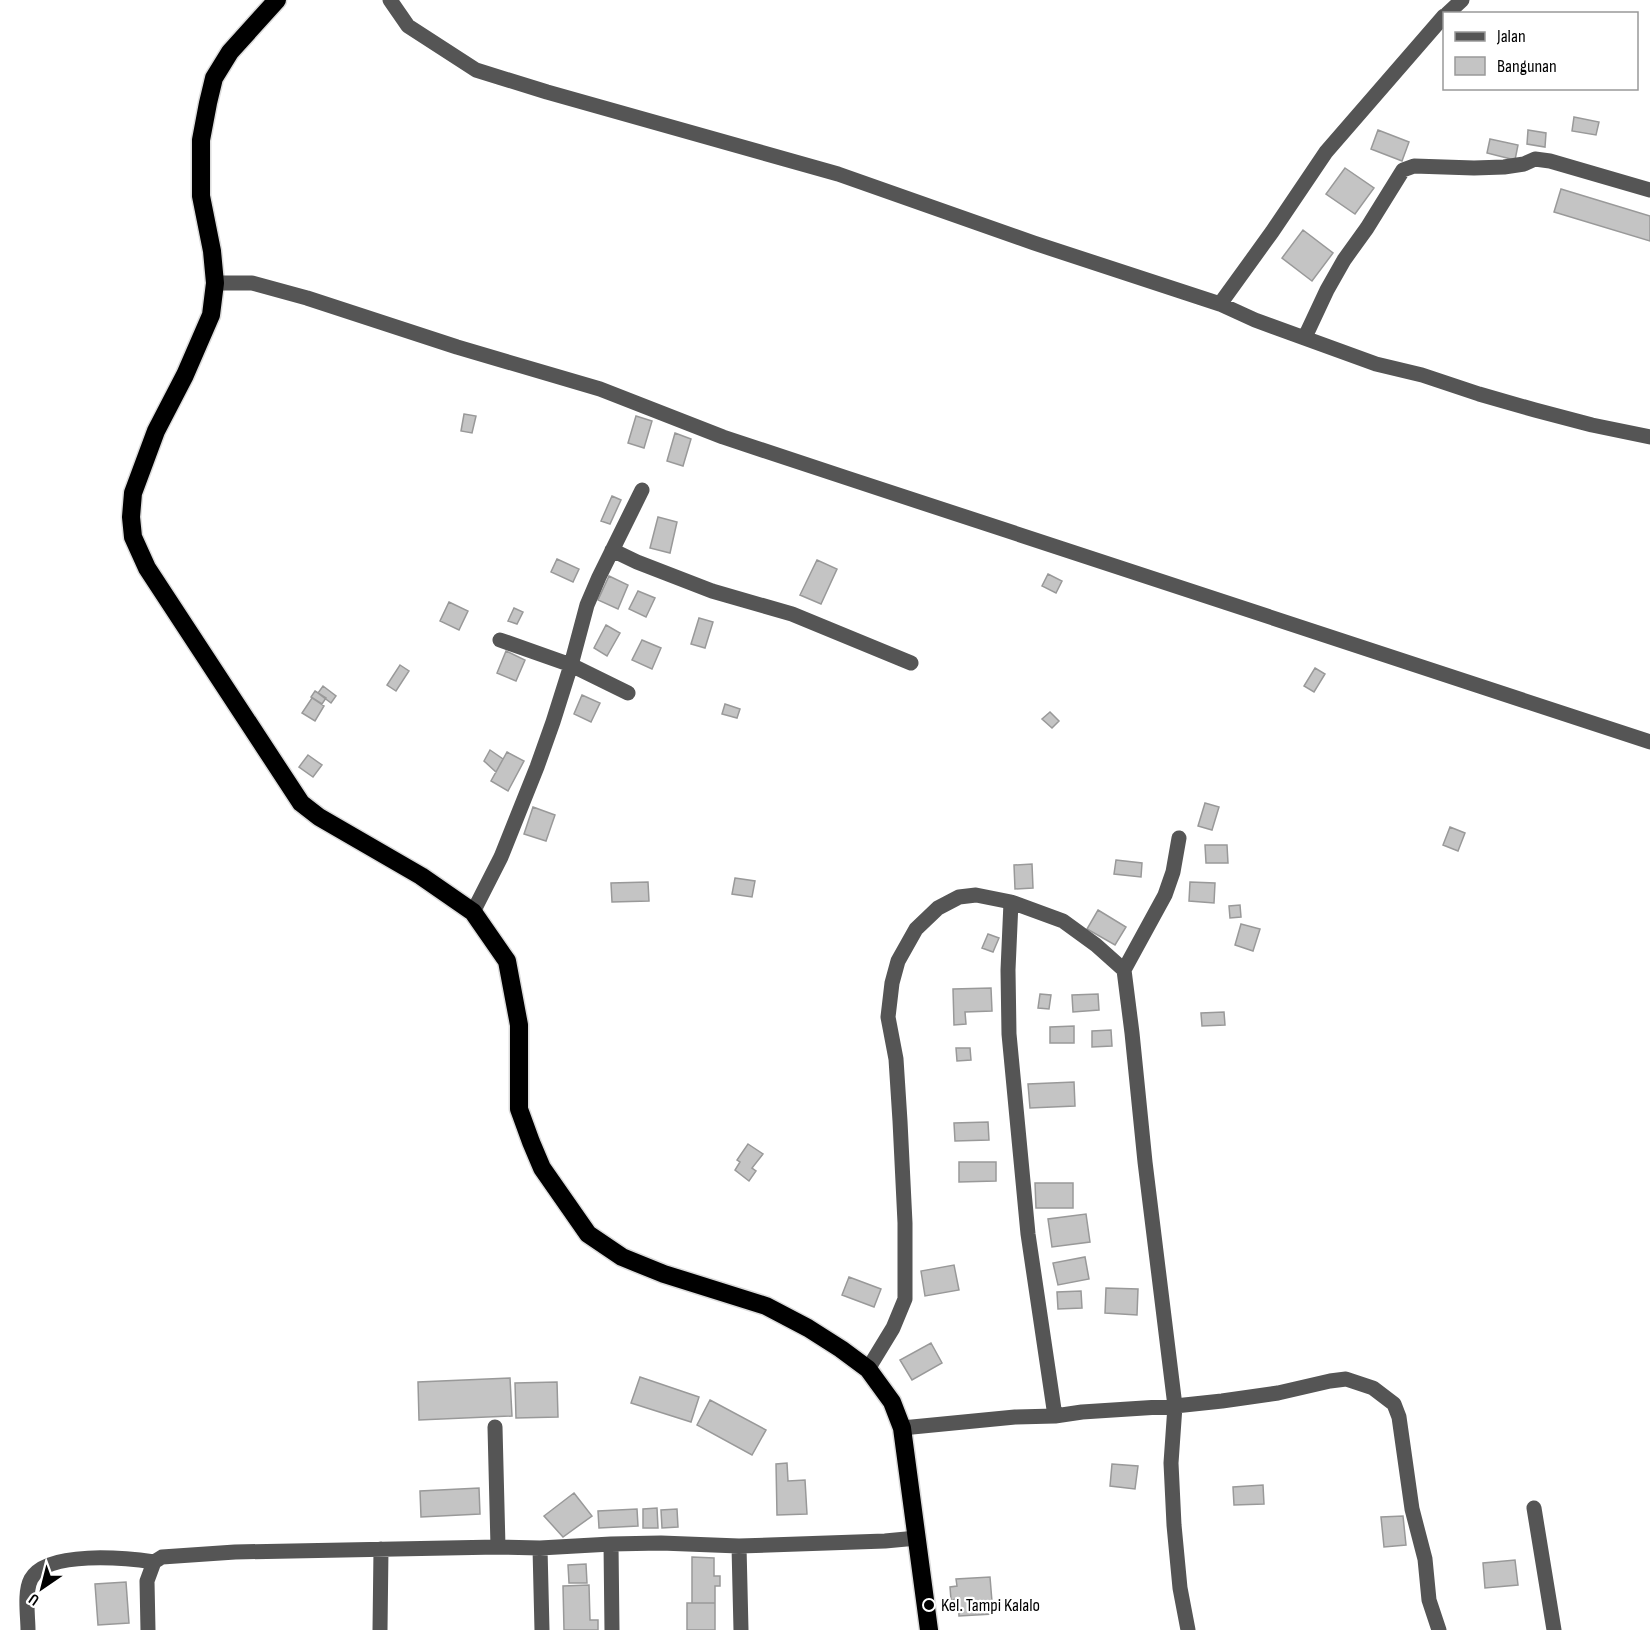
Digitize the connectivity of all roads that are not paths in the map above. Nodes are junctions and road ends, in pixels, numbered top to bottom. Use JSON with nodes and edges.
{"nodes":[{"id":1,"x":277,"y":0,"type":"edge"},
{"id":2,"x":390,"y":0,"type":"edge"},
{"id":3,"x":1462,"y":0,"type":"edge"},
{"id":4,"x":1449,"y":12,"type":"edge"},
{"id":5,"x":1443,"y":18,"type":"edge"},
{"id":6,"x":1650,"y":190,"type":"edge"},
{"id":7,"x":215,"y":283,"type":"junction"},
{"id":8,"x":1220,"y":304,"type":"junction"},
{"id":9,"x":1305,"y":338,"type":"junction"},
{"id":10,"x":1650,"y":437,"type":"edge"},
{"id":11,"x":642,"y":490,"type":"dead end"},
{"id":12,"x":612,"y":550,"type":"junction"},
{"id":13,"x":500,"y":640,"type":"dead end"},
{"id":14,"x":911,"y":663,"type":"dead end"},
{"id":15,"x":571,"y":665,"type":"junction"},
{"id":16,"x":628,"y":693,"type":"dead end"},
{"id":17,"x":1650,"y":742,"type":"edge"},
{"id":18,"x":1179,"y":838,"type":"dead end"},
{"id":19,"x":1011,"y":902,"type":"junction"},
{"id":20,"x":473,"y":912,"type":"junction"},
{"id":21,"x":1124,"y":970,"type":"junction"},
{"id":22,"x":868,"y":1369,"type":"junction"},
{"id":23,"x":1175,"y":1406,"type":"junction"},
{"id":24,"x":1055,"y":1416,"type":"junction"},
{"id":25,"x":495,"y":1427,"type":"dead end"},
{"id":26,"x":902,"y":1428,"type":"junction"},
{"id":27,"x":1534,"y":1508,"type":"dead end"},
{"id":28,"x":917,"y":1538,"type":"junction"},
{"id":29,"x":611,"y":1544,"type":"junction"},
{"id":30,"x":739,"y":1546,"type":"junction"},
{"id":31,"x":498,"y":1547,"type":"junction"},
{"id":32,"x":540,"y":1548,"type":"junction"},
{"id":33,"x":381,"y":1549,"type":"junction"},
{"id":34,"x":154,"y":1562,"type":"junction"},
{"id":35,"x":28,"y":1630,"type":"edge"},
{"id":36,"x":148,"y":1630,"type":"edge"},
{"id":37,"x":380,"y":1630,"type":"edge"},
{"id":38,"x":542,"y":1630,"type":"edge"},
{"id":39,"x":612,"y":1630,"type":"edge"},
{"id":40,"x":741,"y":1630,"type":"edge"},
{"id":41,"x":929,"y":1630,"type":"edge"},
{"id":42,"x":1188,"y":1630,"type":"edge"},
{"id":43,"x":1439,"y":1630,"type":"edge"},
{"id":44,"x":1554,"y":1630,"type":"edge"}],
"edges":[{"from":1,"to":7,"type":"highway"},
{"from":2,"to":8,"type":"street"},
{"from":3,"to":4,"type":"street"},
{"from":5,"to":8,"type":"street"},
{"from":6,"to":9,"type":"street"},
{"from":7,"to":17,"type":"street"},
{"from":7,"to":20,"type":"highway"},
{"from":8,"to":9,"type":"street"},
{"from":9,"to":10,"type":"street"},
{"from":11,"to":12,"type":"street"},
{"from":12,"to":14,"type":"street"},
{"from":12,"to":15,"type":"street"},
{"from":13,"to":15,"type":"street"},
{"from":15,"to":16,"type":"street"},
{"from":15,"to":20,"type":"street"},
{"from":18,"to":21,"type":"street"},
{"from":19,"to":21,"type":"street"},
{"from":19,"to":22,"type":"street"},
{"from":19,"to":24,"type":"street"},
{"from":20,"to":22,"type":"highway"},
{"from":21,"to":23,"type":"street"},
{"from":22,"to":26,"type":"highway"},
{"from":23,"to":24,"type":"street"},
{"from":23,"to":42,"type":"street"},
{"from":23,"to":43,"type":"street"},
{"from":24,"to":26,"type":"street"},
{"from":25,"to":31,"type":"street"},
{"from":26,"to":28,"type":"highway"},
{"from":27,"to":44,"type":"street"},
{"from":28,"to":30,"type":"street"},
{"from":28,"to":41,"type":"highway"},
{"from":29,"to":30,"type":"street"},
{"from":29,"to":32,"type":"street"},
{"from":29,"to":39,"type":"street"},
{"from":30,"to":40,"type":"street"},
{"from":31,"to":32,"type":"street"},
{"from":31,"to":33,"type":"street"},
{"from":32,"to":38,"type":"street"},
{"from":33,"to":34,"type":"street"},
{"from":33,"to":37,"type":"street"},
{"from":34,"to":35,"type":"street"},
{"from":34,"to":36,"type":"street"}]}
